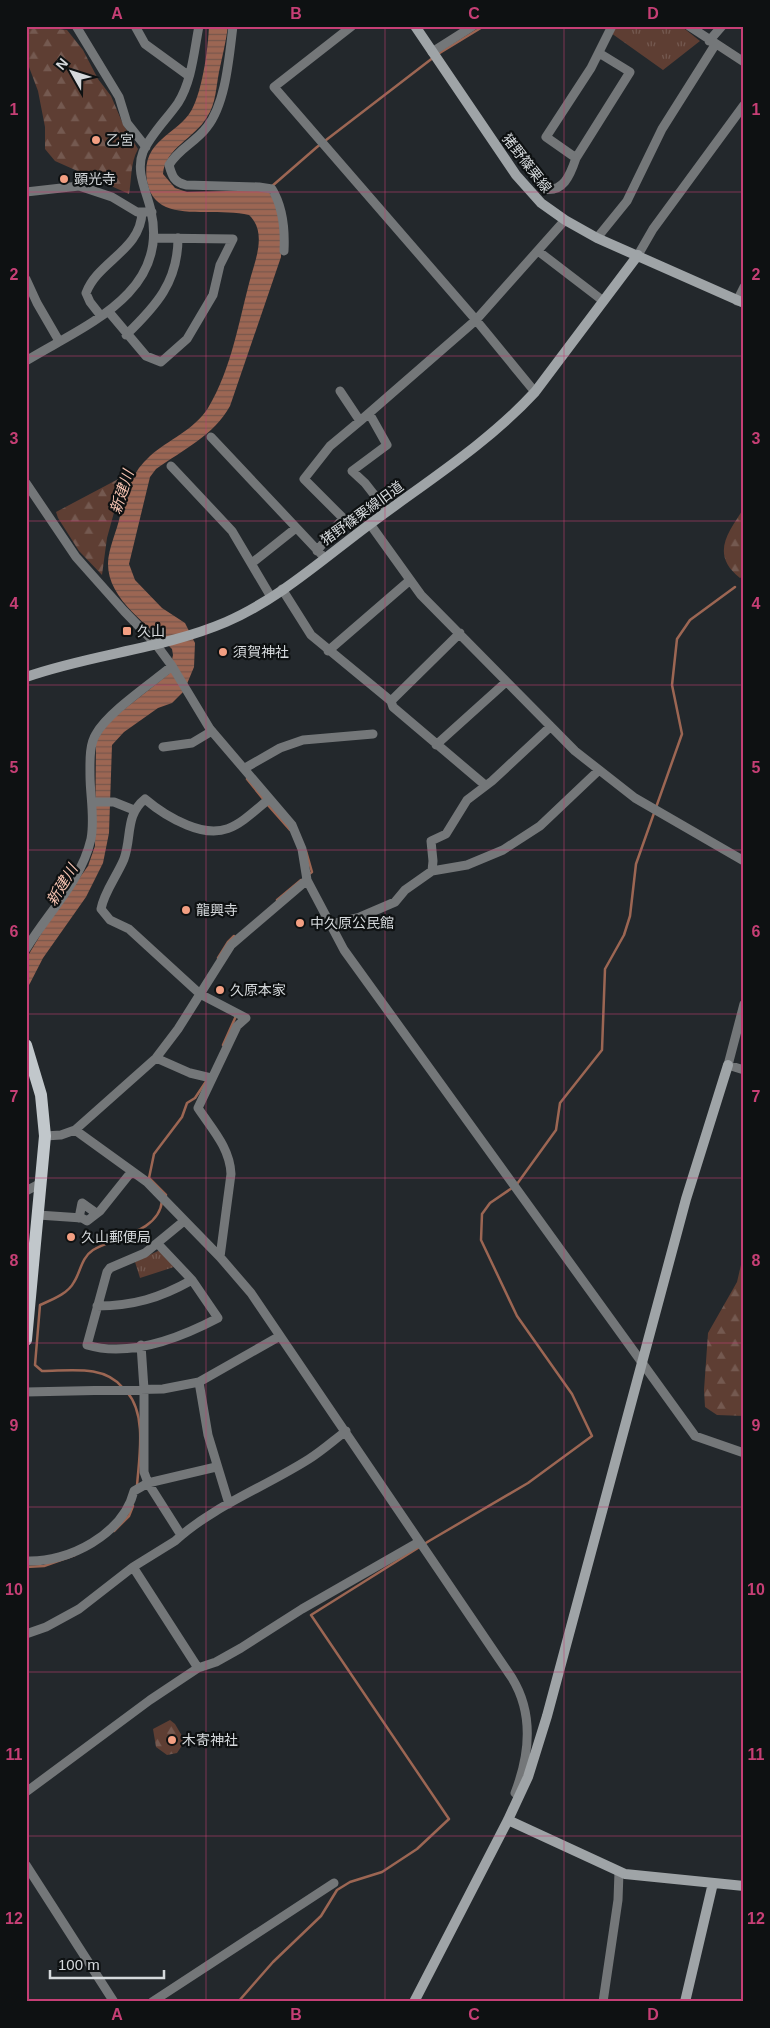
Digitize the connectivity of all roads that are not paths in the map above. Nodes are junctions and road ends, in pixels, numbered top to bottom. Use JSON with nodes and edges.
{"nodes":[{"id":1,"x":76,"y":26,"type":"edge"},
{"id":2,"x":135,"y":26,"type":"edge"},
{"id":3,"x":199,"y":26,"type":"edge"},
{"id":4,"x":233,"y":26,"type":"edge"},
{"id":5,"x":352,"y":26,"type":"edge"},
{"id":6,"x":415,"y":26,"type":"edge"},
{"id":7,"x":473,"y":26,"type":"edge"},
{"id":8,"x":612,"y":26,"type":"edge"},
{"id":9,"x":689,"y":26,"type":"edge"},
{"id":10,"x":722,"y":26,"type":"edge"},
{"id":11,"x":712,"y":43,"type":"junction"},
{"id":12,"x":432,"y":52,"type":"junction"},
{"id":13,"x":599,"y":54,"type":"junction"},
{"id":14,"x":744,"y":62,"type":"edge"},
{"id":15,"x":188,"y":76,"type":"junction"},
{"id":16,"x":744,"y":105,"type":"edge"},
{"id":17,"x":146,"y":147,"type":"junction"},
{"id":18,"x":576,"y":158,"type":"junction"},
{"id":19,"x":543,"y":188,"type":"dead end"},
{"id":20,"x":26,"y":192,"type":"edge"},
{"id":21,"x":142,"y":212,"type":"junction"},
{"id":22,"x":152,"y":212,"type":"junction"},
{"id":23,"x":565,"y":220,"type":"junction"},
{"id":24,"x":154,"y":238,"type":"junction"},
{"id":25,"x":178,"y":238,"type":"junction"},
{"id":26,"x":597,"y":238,"type":"junction"},
{"id":27,"x":538,"y":250,"type":"junction"},
{"id":28,"x":284,"y":251,"type":"dead end"},
{"id":29,"x":638,"y":254,"type":"junction"},
{"id":30,"x":26,"y":279,"type":"edge"},
{"id":31,"x":744,"y":287,"type":"edge"},
{"id":32,"x":602,"y":300,"type":"junction"},
{"id":33,"x":741,"y":302,"type":"edge"},
{"id":34,"x":105,"y":314,"type":"junction"},
{"id":35,"x":476,"y":320,"type":"junction"},
{"id":36,"x":126,"y":335,"type":"junction"},
{"id":37,"x":59,"y":341,"type":"junction"},
{"id":38,"x":26,"y":361,"type":"edge"},
{"id":39,"x":340,"y":391,"type":"dead end"},
{"id":40,"x":535,"y":392,"type":"junction"},
{"id":41,"x":369,"y":413,"type":"junction"},
{"id":42,"x":360,"y":421,"type":"junction"},
{"id":43,"x":211,"y":437,"type":"dead end"},
{"id":44,"x":171,"y":466,"type":"dead end"},
{"id":45,"x":26,"y":483,"type":"edge"},
{"id":46,"x":387,"y":511,"type":"junction"},
{"id":47,"x":370,"y":524,"type":"junction"},
{"id":48,"x":296,"y":528,"type":"junction"},
{"id":49,"x":321,"y":554,"type":"junction"},
{"id":50,"x":252,"y":563,"type":"junction"},
{"id":51,"x":409,"y":581,"type":"junction"},
{"id":52,"x":282,"y":589,"type":"junction"},
{"id":53,"x":271,"y":596,"type":"junction"},
{"id":54,"x":460,"y":634,"type":"junction"},
{"id":55,"x":155,"y":643,"type":"junction"},
{"id":56,"x":328,"y":651,"type":"junction"},
{"id":57,"x":172,"y":666,"type":"junction"},
{"id":58,"x":26,"y":677,"type":"edge"},
{"id":59,"x":506,"y":682,"type":"junction"},
{"id":60,"x":391,"y":701,"type":"junction"},
{"id":61,"x":550,"y":726,"type":"junction"},
{"id":62,"x":212,"y":731,"type":"junction"},
{"id":63,"x":373,"y":734,"type":"dead end"},
{"id":64,"x":436,"y":745,"type":"junction"},
{"id":65,"x":163,"y":747,"type":"dead end"},
{"id":66,"x":245,"y":768,"type":"junction"},
{"id":67,"x":598,"y":772,"type":"junction"},
{"id":68,"x":485,"y":785,"type":"junction"},
{"id":69,"x":269,"y":800,"type":"junction"},
{"id":70,"x":93,"y":802,"type":"junction"},
{"id":71,"x":134,"y":810,"type":"junction"},
{"id":72,"x":744,"y":861,"type":"edge"},
{"id":73,"x":432,"y":871,"type":"junction"},
{"id":74,"x":307,"y":880,"type":"junction"},
{"id":75,"x":331,"y":924,"type":"junction"},
{"id":76,"x":26,"y":950,"type":"edge"},
{"id":77,"x":200,"y":994,"type":"junction"},
{"id":78,"x":744,"y":1004,"type":"edge"},
{"id":79,"x":26,"y":1045,"type":"edge"},
{"id":80,"x":156,"y":1058,"type":"junction"},
{"id":81,"x":728,"y":1065,"type":"junction"},
{"id":82,"x":744,"y":1070,"type":"edge"},
{"id":83,"x":212,"y":1078,"type":"junction"},
{"id":84,"x":75,"y":1130,"type":"junction"},
{"id":85,"x":45,"y":1136,"type":"junction"},
{"id":86,"x":132,"y":1171,"type":"junction"},
{"id":87,"x":41,"y":1183,"type":"junction"},
{"id":88,"x":26,"y":1191,"type":"edge"},
{"id":89,"x":96,"y":1213,"type":"junction"},
{"id":90,"x":38,"y":1215,"type":"junction"},
{"id":91,"x":78,"y":1218,"type":"junction"},
{"id":92,"x":184,"y":1221,"type":"junction"},
{"id":93,"x":158,"y":1244,"type":"junction"},
{"id":94,"x":220,"y":1256,"type":"junction"},
{"id":95,"x":192,"y":1280,"type":"junction"},
{"id":96,"x":97,"y":1306,"type":"junction"},
{"id":97,"x":280,"y":1336,"type":"junction"},
{"id":98,"x":26,"y":1340,"type":"edge"},
{"id":99,"x":142,"y":1345,"type":"junction"},
{"id":100,"x":642,"y":1364,"type":"junction"},
{"id":101,"x":199,"y":1382,"type":"junction"},
{"id":102,"x":144,"y":1389,"type":"junction"},
{"id":103,"x":26,"y":1392,"type":"edge"},
{"id":104,"x":346,"y":1431,"type":"junction"},
{"id":105,"x":744,"y":1453,"type":"edge"},
{"id":106,"x":216,"y":1468,"type":"junction"},
{"id":107,"x":148,"y":1483,"type":"junction"},
{"id":108,"x":228,"y":1504,"type":"junction"},
{"id":109,"x":181,"y":1535,"type":"junction"},
{"id":110,"x":419,"y":1542,"type":"junction"},
{"id":111,"x":26,"y":1561,"type":"edge"},
{"id":112,"x":133,"y":1567,"type":"junction"},
{"id":113,"x":26,"y":1634,"type":"edge"},
{"id":114,"x":198,"y":1668,"type":"junction"},
{"id":115,"x":26,"y":1792,"type":"edge"},
{"id":116,"x":518,"y":1796,"type":"junction"},
{"id":117,"x":508,"y":1820,"type":"junction"},
{"id":118,"x":26,"y":1865,"type":"edge"},
{"id":119,"x":618,"y":1872,"type":"junction"},
{"id":120,"x":334,"y":1883,"type":"dead end"},
{"id":121,"x":713,"y":1883,"type":"junction"},
{"id":122,"x":744,"y":1886,"type":"edge"},
{"id":123,"x":114,"y":2002,"type":"edge"},
{"id":124,"x":152,"y":2002,"type":"edge"},
{"id":125,"x":414,"y":2002,"type":"edge"},
{"id":126,"x":603,"y":2002,"type":"edge"},
{"id":127,"x":685,"y":2002,"type":"edge"}],
"edges":[{"from":1,"to":17,"type":"street"},
{"from":2,"to":15,"type":"street"},
{"from":3,"to":15,"type":"street"},
{"from":4,"to":28,"type":"street"},
{"from":5,"to":35,"type":"street"},
{"from":6,"to":12,"type":"street","name":"猪野篠栗線"},
{"from":7,"to":12,"type":"street"},
{"from":8,"to":13,"type":"street"},
{"from":9,"to":11,"type":"street"},
{"from":10,"to":11,"type":"street"},
{"from":11,"to":14,"type":"street"},
{"from":11,"to":26,"type":"street"},
{"from":12,"to":23,"type":"street","name":"猪野篠栗線"},
{"from":13,"to":18,"type":"street"},
{"from":13,"to":18,"type":"street"},
{"from":15,"to":17,"type":"street"},
{"from":16,"to":29,"type":"street"},
{"from":17,"to":22,"type":"street"},
{"from":18,"to":19,"type":"street"},
{"from":20,"to":21,"type":"street"},
{"from":21,"to":22,"type":"street"},
{"from":21,"to":34,"type":"street"},
{"from":22,"to":24,"type":"street"},
{"from":23,"to":26,"type":"street","name":"猪野篠栗線"},
{"from":23,"to":27,"type":"street"},
{"from":24,"to":25,"type":"street"},
{"from":24,"to":34,"type":"street"},
{"from":25,"to":36,"type":"street"},
{"from":25,"to":36,"type":"street"},
{"from":26,"to":29,"type":"street","name":"猪野篠栗線"},
{"from":27,"to":32,"type":"street"},
{"from":27,"to":35,"type":"street"},
{"from":29,"to":32,"type":"street","name":"猪野篠栗線旧道"},
{"from":29,"to":33,"type":"street","name":"猪野篠栗線"},
{"from":30,"to":37,"type":"street"},
{"from":31,"to":33,"type":"street"},
{"from":32,"to":40,"type":"street","name":"猪野篠栗線旧道"},
{"from":34,"to":36,"type":"street"},
{"from":34,"to":37,"type":"street"},
{"from":35,"to":40,"type":"street"},
{"from":35,"to":41,"type":"street"},
{"from":37,"to":38,"type":"street"},
{"from":39,"to":42,"type":"street"},
{"from":40,"to":46,"type":"street","name":"猪野篠栗線旧道"},
{"from":41,"to":42,"type":"street"},
{"from":41,"to":46,"type":"street"},
{"from":42,"to":49,"type":"street"},
{"from":43,"to":48,"type":"street"},
{"from":44,"to":50,"type":"street"},
{"from":45,"to":55,"type":"street"},
{"from":46,"to":47,"type":"street","name":"猪野篠栗線旧道"},
{"from":47,"to":49,"type":"street","name":"猪野篠栗線旧道"},
{"from":47,"to":51,"type":"street"},
{"from":48,"to":49,"type":"street"},
{"from":48,"to":50,"type":"street"},
{"from":49,"to":52,"type":"street","name":"猪野篠栗線旧道"},
{"from":50,"to":53,"type":"street"},
{"from":51,"to":54,"type":"street"},
{"from":51,"to":56,"type":"street"},
{"from":52,"to":53,"type":"street","name":"猪野篠栗線旧道"},
{"from":52,"to":56,"type":"street"},
{"from":53,"to":55,"type":"street","name":"猪野篠栗線旧道"},
{"from":54,"to":59,"type":"street"},
{"from":54,"to":60,"type":"street"},
{"from":55,"to":57,"type":"street"},
{"from":55,"to":58,"type":"street","name":"猪野篠栗線旧道"},
{"from":56,"to":60,"type":"street"},
{"from":57,"to":62,"type":"street"},
{"from":57,"to":70,"type":"street"},
{"from":59,"to":61,"type":"street"},
{"from":59,"to":64,"type":"street"},
{"from":60,"to":64,"type":"street"},
{"from":61,"to":67,"type":"street"},
{"from":61,"to":68,"type":"street"},
{"from":62,"to":65,"type":"street"},
{"from":62,"to":66,"type":"street"},
{"from":63,"to":66,"type":"street"},
{"from":64,"to":68,"type":"street"},
{"from":66,"to":69,"type":"street"},
{"from":67,"to":72,"type":"street"},
{"from":67,"to":73,"type":"street"},
{"from":68,"to":73,"type":"street"},
{"from":69,"to":71,"type":"street"},
{"from":69,"to":74,"type":"street"},
{"from":70,"to":71,"type":"street"},
{"from":70,"to":76,"type":"street"},
{"from":71,"to":77,"type":"street"},
{"from":73,"to":75,"type":"street"},
{"from":74,"to":75,"type":"street"},
{"from":74,"to":77,"type":"street"},
{"from":75,"to":100,"type":"street"},
{"from":77,"to":80,"type":"street"},
{"from":77,"to":83,"type":"street"},
{"from":78,"to":81,"type":"street"},
{"from":79,"to":85,"type":"main road"},
{"from":80,"to":83,"type":"street"},
{"from":80,"to":84,"type":"street"},
{"from":81,"to":82,"type":"street"},
{"from":81,"to":100,"type":"street"},
{"from":83,"to":94,"type":"street"},
{"from":84,"to":85,"type":"street"},
{"from":84,"to":86,"type":"street"},
{"from":85,"to":87,"type":"main road"},
{"from":86,"to":89,"type":"street"},
{"from":86,"to":92,"type":"street"},
{"from":87,"to":88,"type":"street"},
{"from":87,"to":90,"type":"main road"},
{"from":89,"to":91,"type":"street"},
{"from":89,"to":91,"type":"street"},
{"from":90,"to":91,"type":"street"},
{"from":90,"to":98,"type":"main road"},
{"from":92,"to":93,"type":"street"},
{"from":92,"to":94,"type":"street"},
{"from":93,"to":95,"type":"street"},
{"from":93,"to":96,"type":"street"},
{"from":94,"to":97,"type":"street"},
{"from":95,"to":96,"type":"street"},
{"from":95,"to":99,"type":"street"},
{"from":96,"to":99,"type":"street"},
{"from":97,"to":101,"type":"street"},
{"from":97,"to":104,"type":"street"},
{"from":99,"to":102,"type":"street"},
{"from":100,"to":105,"type":"street"},
{"from":100,"to":116,"type":"street"},
{"from":101,"to":102,"type":"street"},
{"from":101,"to":106,"type":"street"},
{"from":102,"to":103,"type":"street"},
{"from":102,"to":107,"type":"street"},
{"from":104,"to":108,"type":"street"},
{"from":104,"to":110,"type":"street"},
{"from":106,"to":107,"type":"street"},
{"from":106,"to":108,"type":"street"},
{"from":107,"to":109,"type":"street"},
{"from":107,"to":111,"type":"street"},
{"from":108,"to":109,"type":"street"},
{"from":109,"to":112,"type":"street"},
{"from":110,"to":114,"type":"street"},
{"from":110,"to":116,"type":"street"},
{"from":112,"to":113,"type":"street"},
{"from":112,"to":114,"type":"street"},
{"from":114,"to":115,"type":"street"},
{"from":116,"to":117,"type":"street"},
{"from":117,"to":119,"type":"street"},
{"from":117,"to":125,"type":"street"},
{"from":118,"to":123,"type":"street"},
{"from":119,"to":121,"type":"street"},
{"from":119,"to":126,"type":"street"},
{"from":120,"to":124,"type":"street"},
{"from":121,"to":122,"type":"street"},
{"from":121,"to":127,"type":"street"}]}
